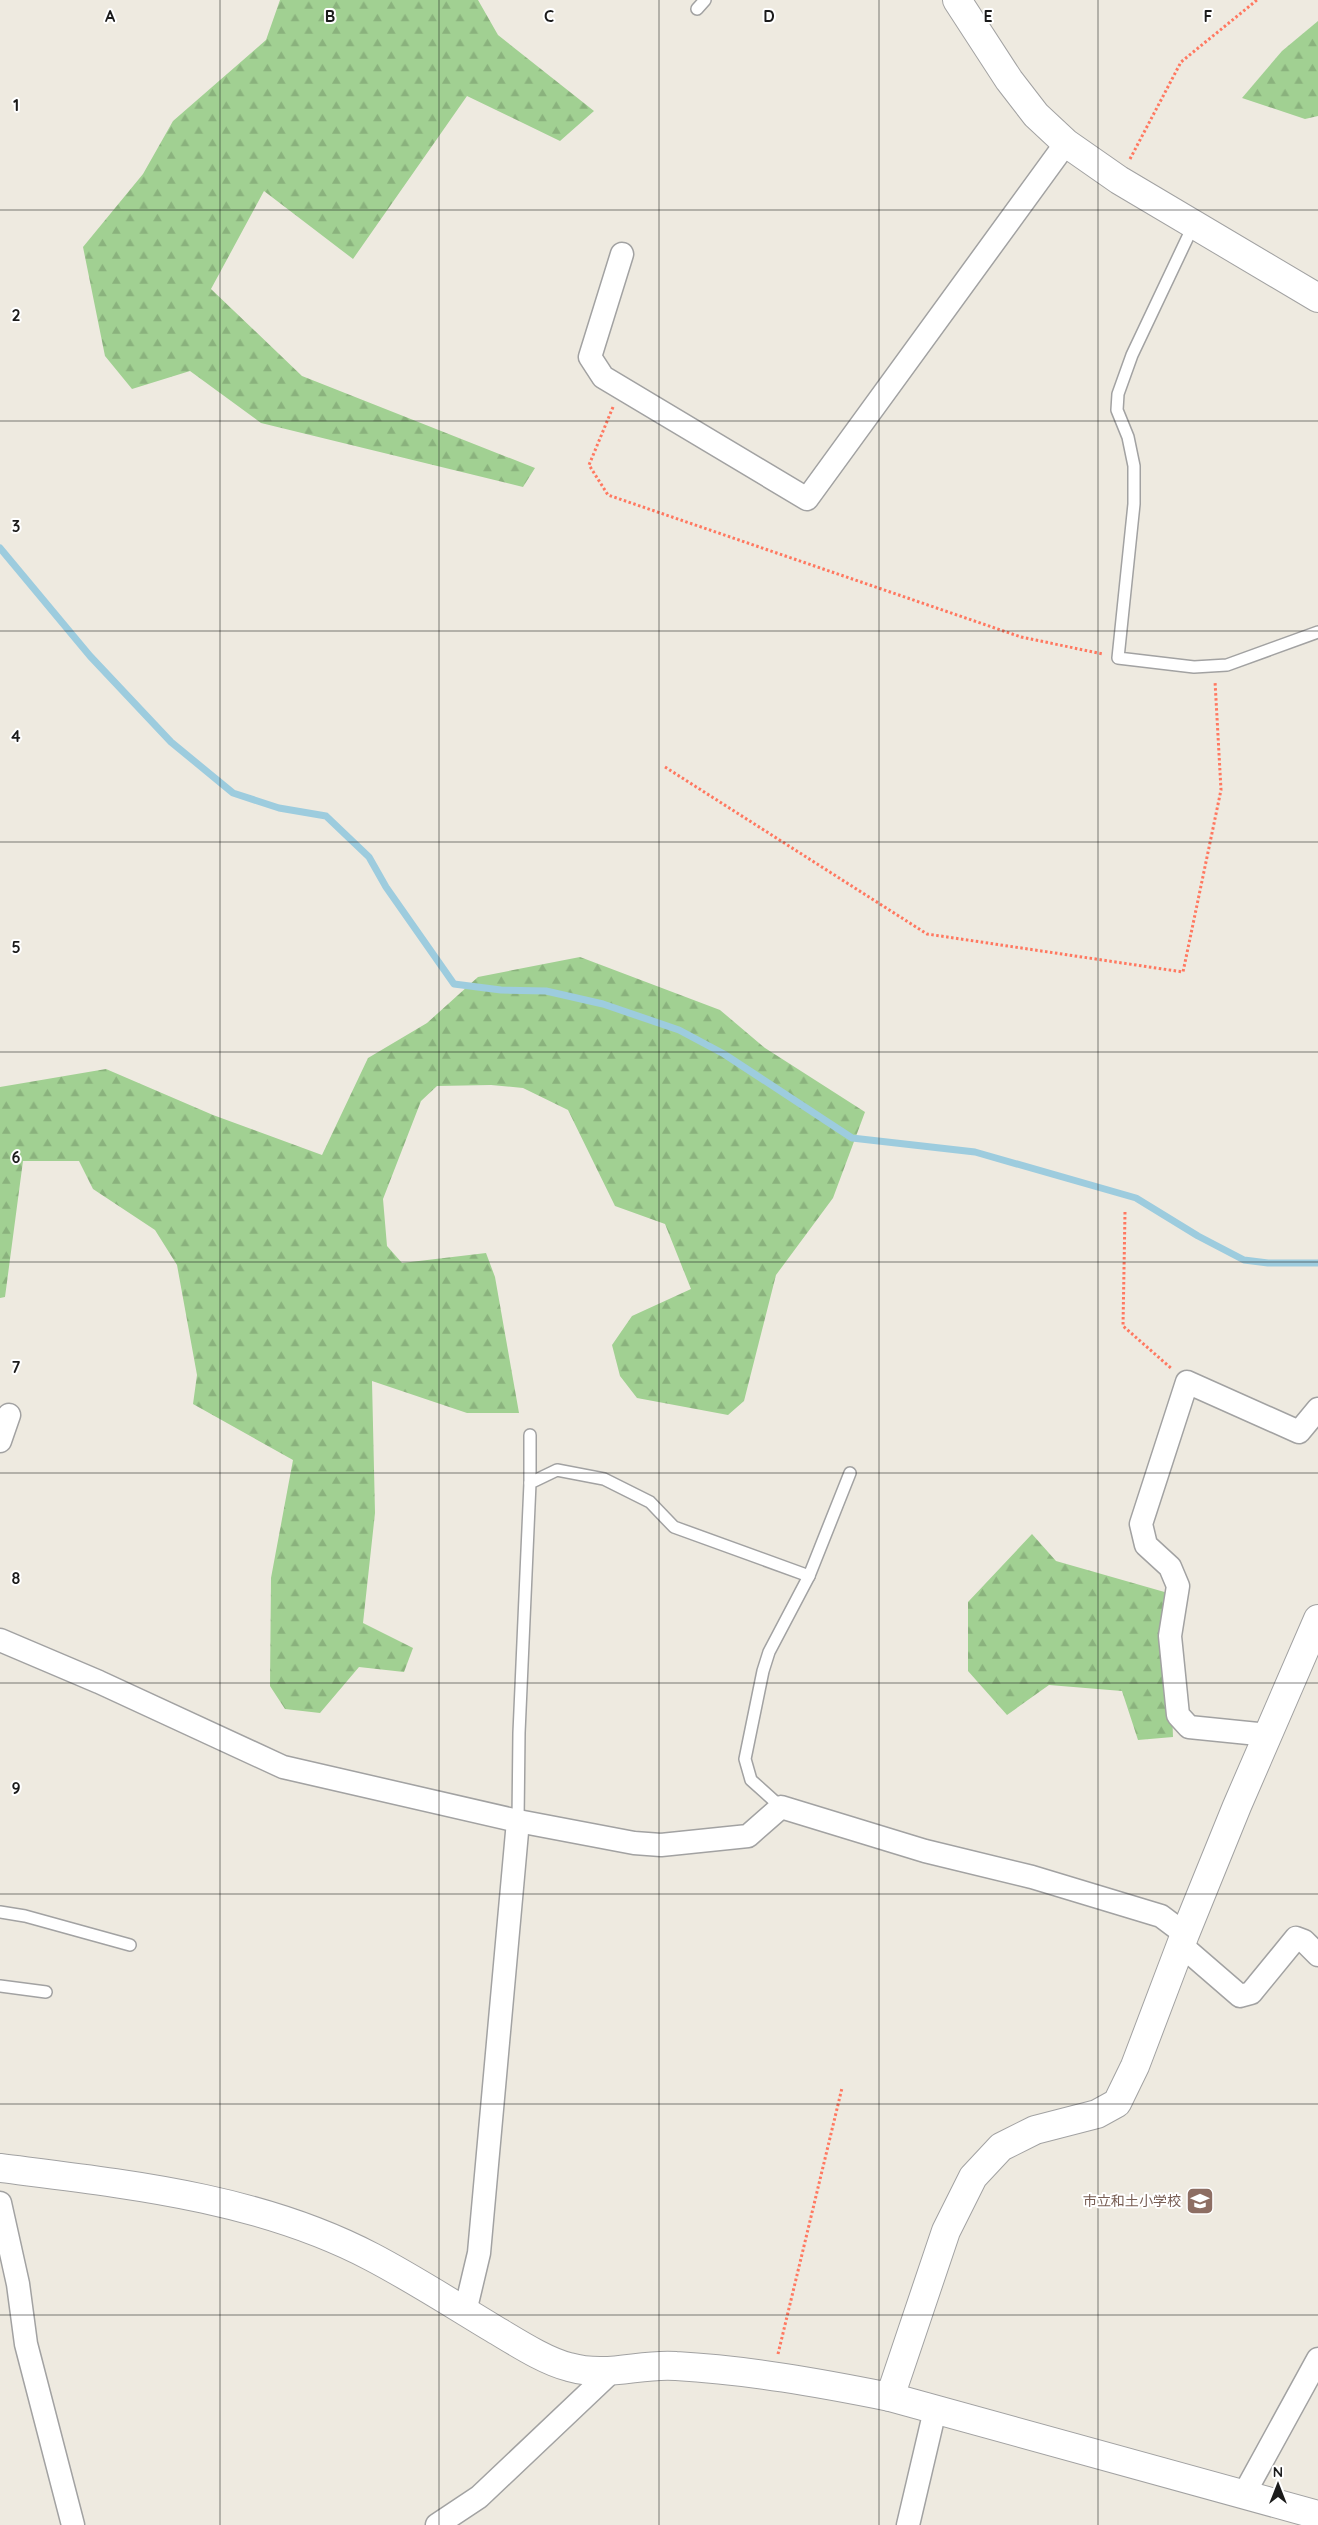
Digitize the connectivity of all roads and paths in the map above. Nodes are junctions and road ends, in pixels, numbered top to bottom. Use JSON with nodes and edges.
{"nodes":[{"id":1,"x":705,"y":0,"type":"edge"},
{"id":2,"x":957,"y":0,"type":"edge"},
{"id":3,"x":1257,"y":0,"type":"edge"},
{"id":4,"x":697,"y":9,"type":"dead end"},
{"id":5,"x":1066,"y":143,"type":"junction"},
{"id":6,"x":1119,"y":180,"type":"junction"},
{"id":7,"x":1194,"y":224,"type":"junction"},
{"id":8,"x":622,"y":254,"type":"dead end"},
{"id":9,"x":1318,"y":298,"type":"edge"},
{"id":10,"x":621,"y":388,"type":"junction"},
{"id":11,"x":1318,"y":632,"type":"edge"},
{"id":12,"x":1118,"y":658,"type":"junction"},
{"id":13,"x":1214,"y":666,"type":"junction"},
{"id":14,"x":665,"y":767,"type":"dead end"},
{"id":15,"x":1125,"y":1212,"type":"dead end"},
{"id":16,"x":1187,"y":1382,"type":"junction"},
{"id":17,"x":1318,"y":1409,"type":"edge"},
{"id":18,"x":8,"y":1415,"type":"dead end"},
{"id":19,"x":530,"y":1435,"type":"dead end"},
{"id":20,"x":0,"y":1440,"type":"edge"},
{"id":21,"x":850,"y":1473,"type":"dead end"},
{"id":22,"x":530,"y":1483,"type":"junction"},
{"id":23,"x":809,"y":1576,"type":"junction"},
{"id":24,"x":1318,"y":1619,"type":"edge"},
{"id":25,"x":0,"y":1640,"type":"edge"},
{"id":26,"x":1268,"y":1735,"type":"junction"},
{"id":27,"x":781,"y":1808,"type":"junction"},
{"id":28,"x":518,"y":1821,"type":"junction"},
{"id":29,"x":0,"y":1912,"type":"edge"},
{"id":30,"x":1183,"y":1940,"type":"junction"},
{"id":31,"x":130,"y":1945,"type":"dead end"},
{"id":32,"x":1318,"y":1955,"type":"edge"},
{"id":33,"x":0,"y":1986,"type":"edge"},
{"id":34,"x":46,"y":1992,"type":"dead end"},
{"id":35,"x":842,"y":2088,"type":"dead end"},
{"id":36,"x":0,"y":2168,"type":"edge"},
{"id":37,"x":0,"y":2203,"type":"edge"},
{"id":38,"x":465,"y":2312,"type":"junction"},
{"id":39,"x":1318,"y":2360,"type":"edge"},
{"id":40,"x":611,"y":2372,"type":"junction"},
{"id":41,"x":773,"y":2376,"type":"junction"},
{"id":42,"x":890,"y":2397,"type":"junction"},
{"id":43,"x":935,"y":2410,"type":"junction"},
{"id":44,"x":1244,"y":2494,"type":"junction"},
{"id":45,"x":1318,"y":2515,"type":"edge"},
{"id":46,"x":73,"y":2525,"type":"edge"},
{"id":47,"x":437,"y":2525,"type":"edge"},
{"id":48,"x":908,"y":2525,"type":"edge"}],
"edges":[{"from":1,"to":4,"type":"lane"},
{"from":2,"to":5,"type":"street"},
{"from":3,"to":6,"type":"path"},
{"from":5,"to":6,"type":"street"},
{"from":5,"to":10,"type":"street"},
{"from":6,"to":7,"type":"street"},
{"from":7,"to":9,"type":"street"},
{"from":7,"to":12,"type":"lane"},
{"from":8,"to":10,"type":"street"},
{"from":10,"to":12,"type":"path"},
{"from":11,"to":13,"type":"lane"},
{"from":12,"to":13,"type":"lane"},
{"from":13,"to":14,"type":"path"},
{"from":15,"to":16,"type":"path"},
{"from":16,"to":17,"type":"street"},
{"from":16,"to":26,"type":"street"},
{"from":18,"to":20,"type":"street"},
{"from":19,"to":22,"type":"lane"},
{"from":21,"to":23,"type":"lane"},
{"from":22,"to":23,"type":"lane"},
{"from":22,"to":28,"type":"lane"},
{"from":23,"to":27,"type":"lane"},
{"from":24,"to":26,"type":"street"},
{"from":25,"to":28,"type":"street"},
{"from":26,"to":30,"type":"street"},
{"from":27,"to":28,"type":"street"},
{"from":27,"to":30,"type":"street"},
{"from":28,"to":38,"type":"street"},
{"from":29,"to":31,"type":"lane"},
{"from":30,"to":32,"type":"street"},
{"from":30,"to":42,"type":"street"},
{"from":33,"to":34,"type":"lane"},
{"from":35,"to":41,"type":"path"},
{"from":36,"to":38,"type":"street"},
{"from":37,"to":46,"type":"street"},
{"from":38,"to":40,"type":"street"},
{"from":39,"to":44,"type":"street"},
{"from":40,"to":41,"type":"street"},
{"from":40,"to":47,"type":"street"},
{"from":41,"to":42,"type":"street"},
{"from":42,"to":43,"type":"street"},
{"from":43,"to":44,"type":"street"},
{"from":43,"to":48,"type":"street"},
{"from":44,"to":45,"type":"street"}]}
